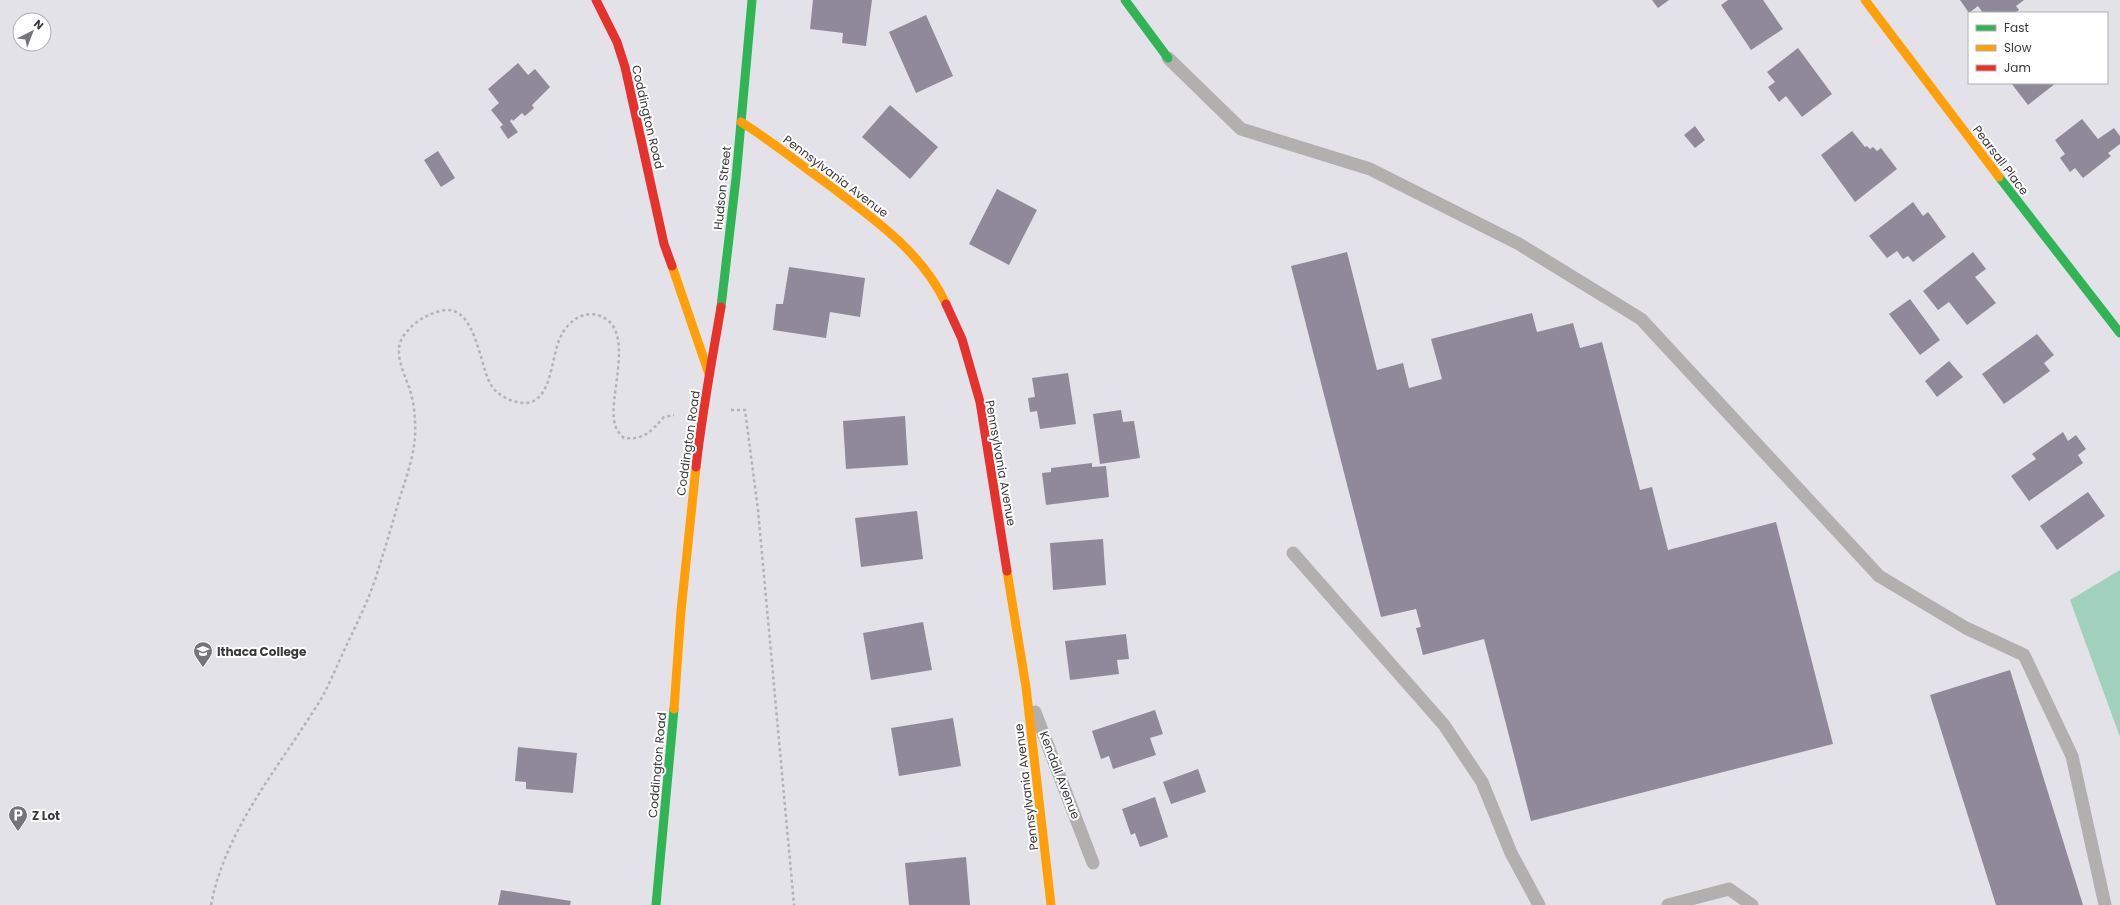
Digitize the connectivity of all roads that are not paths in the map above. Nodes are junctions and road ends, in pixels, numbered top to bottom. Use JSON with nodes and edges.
{"nodes":[{"id":1,"x":596,"y":0,"type":"edge"},
{"id":2,"x":752,"y":0,"type":"edge"},
{"id":3,"x":1125,"y":0,"type":"edge"},
{"id":4,"x":1865,"y":0,"type":"edge"},
{"id":5,"x":1168,"y":58,"type":"joint"},
{"id":6,"x":741,"y":122,"type":"junction"},
{"id":7,"x":2120,"y":333,"type":"edge"},
{"id":8,"x":710,"y":377,"type":"junction"},
{"id":9,"x":1293,"y":553,"type":"dead end"},
{"id":10,"x":1026,"y":687,"type":"junction"},
{"id":11,"x":1093,"y":863,"type":"dead end"},
{"id":12,"x":656,"y":905,"type":"edge"},
{"id":13,"x":1052,"y":905,"type":"edge"},
{"id":14,"x":1539,"y":905,"type":"edge"},
{"id":15,"x":1668,"y":905,"type":"edge"},
{"id":16,"x":1752,"y":905,"type":"edge"},
{"id":17,"x":2105,"y":905,"type":"edge"}],
"edges":[{"from":1,"to":8,"type":"street","name":"Coddington Road"},
{"from":2,"to":6,"type":"street","name":"Hudson Street"},
{"from":3,"to":5,"type":"street"},
{"from":4,"to":7,"type":"street","name":"Pearsall Place"},
{"from":5,"to":17,"type":"lane"},
{"from":6,"to":8,"type":"street","name":"Hudson Street"},
{"from":6,"to":10,"type":"street","name":"Pennsylvania Avenue"},
{"from":8,"to":12,"type":"street","name":"Coddington Road"},
{"from":9,"to":14,"type":"lane"},
{"from":10,"to":11,"type":"lane","name":"Kendall Avenue"},
{"from":10,"to":13,"type":"street","name":"Pennsylvania Avenue"},
{"from":15,"to":16,"type":"lane"}]}
